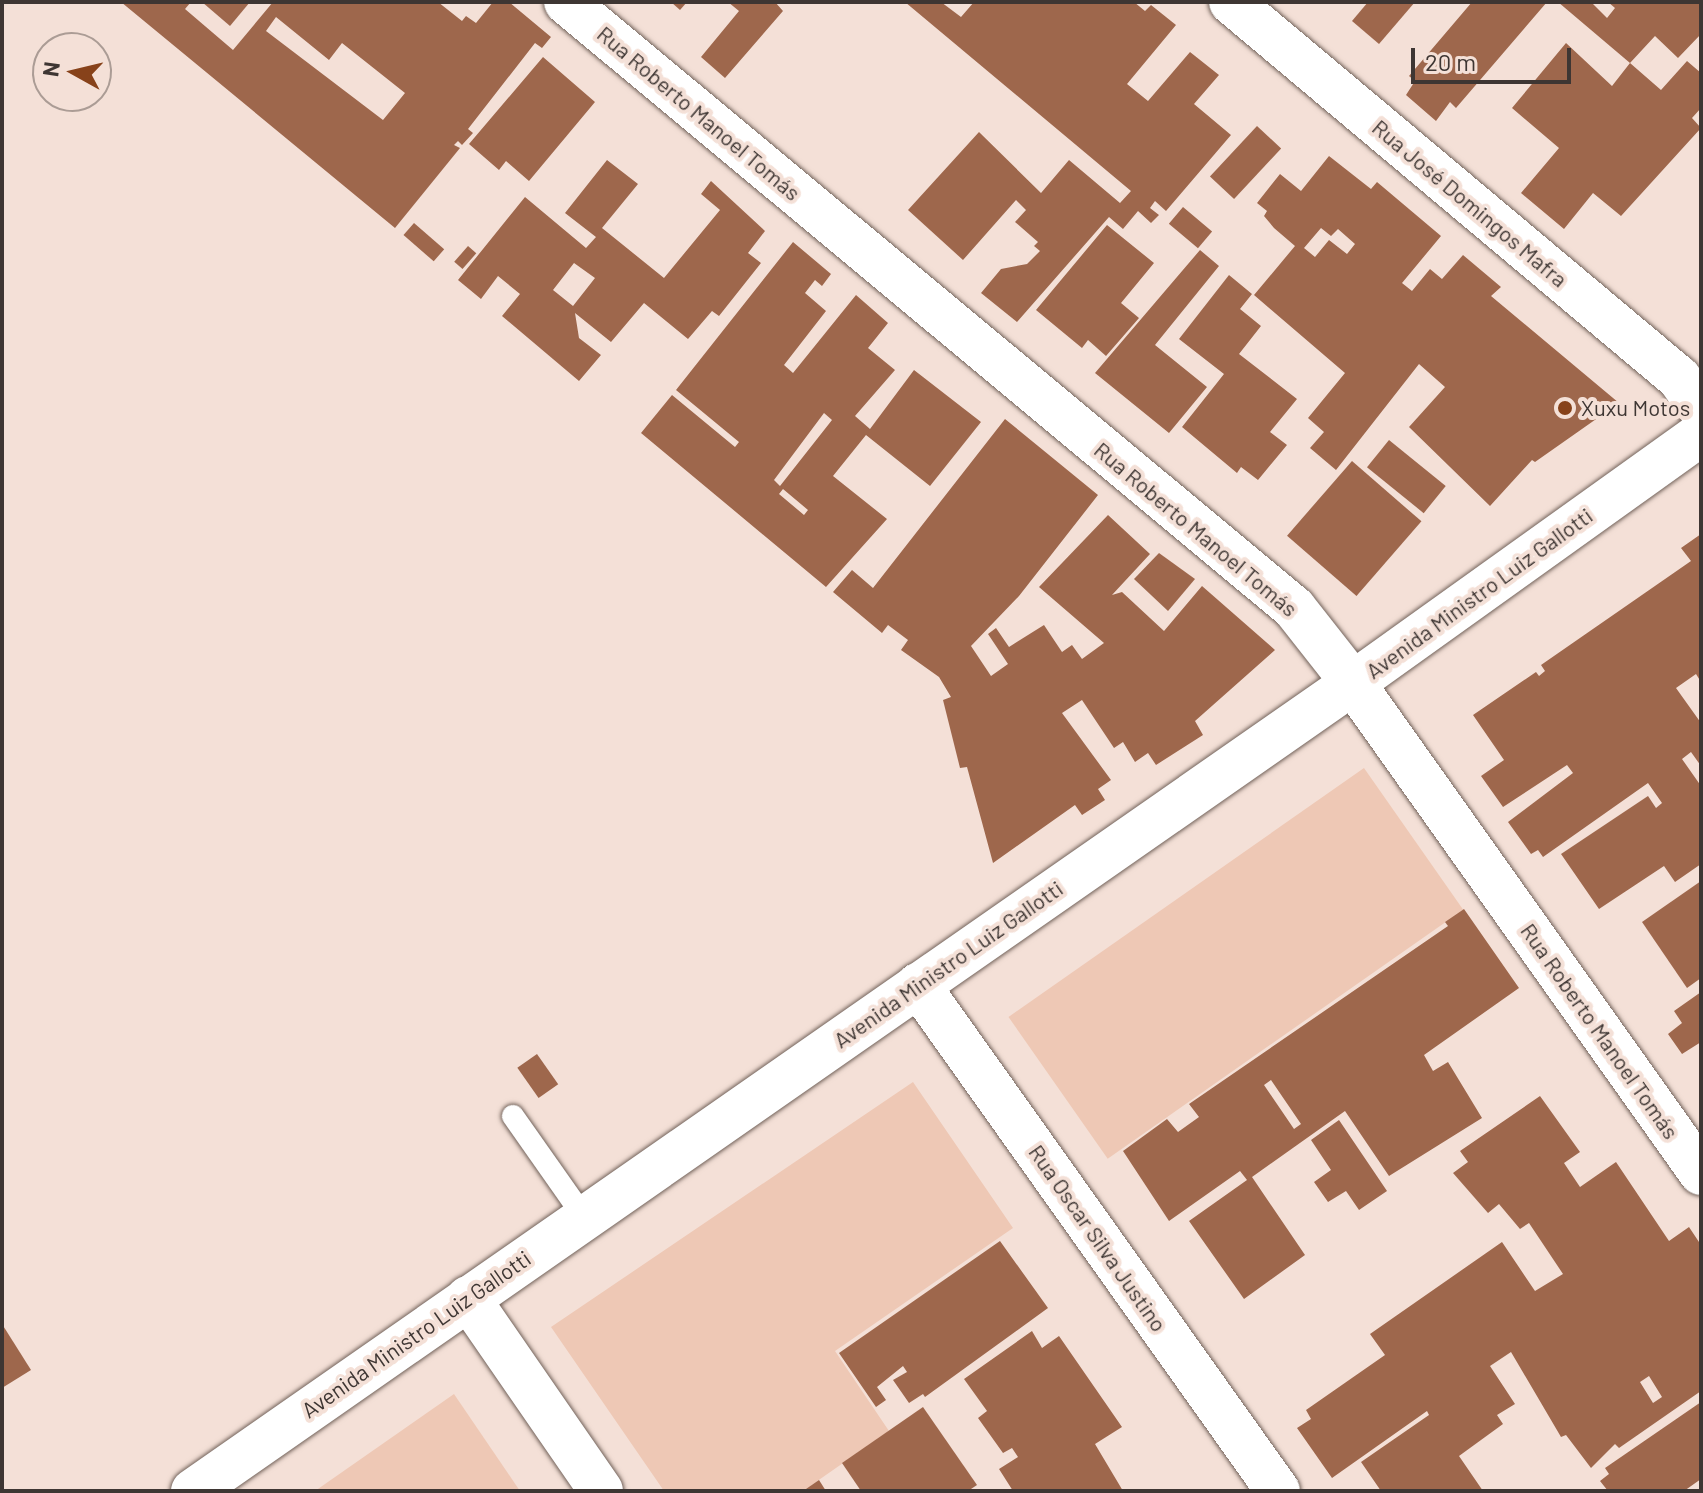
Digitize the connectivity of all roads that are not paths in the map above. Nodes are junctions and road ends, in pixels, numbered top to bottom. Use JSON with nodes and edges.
{"nodes":[{"id":1,"x":566,"y":2,"type":"edge"},
{"id":2,"x":1231,"y":2,"type":"edge"},
{"id":3,"x":1701,"y":410,"type":"edge"},
{"id":4,"x":1701,"y":434,"type":"edge"},
{"id":5,"x":1353,"y":683,"type":"junction"},
{"id":6,"x":918,"y":985,"type":"junction"},
{"id":7,"x":513,"y":1116,"type":"dead end"},
{"id":8,"x":1701,"y":1173,"type":"edge"},
{"id":9,"x":584,"y":1217,"type":"junction"},
{"id":10,"x":468,"y":1298,"type":"junction"},
{"id":11,"x":193,"y":1491,"type":"edge"},
{"id":12,"x":601,"y":1491,"type":"edge"},
{"id":13,"x":1278,"y":1491,"type":"edge"}],
"edges":[{"from":1,"to":5,"type":"street","name":"Rua Roberto Manoel Tomás"},
{"from":2,"to":3,"type":"street","name":"Rua José Domingos Mafra"},
{"from":4,"to":5,"type":"street","name":"Avenida Ministro Luiz Gallotti"},
{"from":5,"to":6,"type":"street","name":"Avenida Ministro Luiz Gallotti"},
{"from":5,"to":8,"type":"street","name":"Rua Roberto Manoel Tomás"},
{"from":6,"to":9,"type":"street","name":"Avenida Ministro Luiz Gallotti"},
{"from":6,"to":13,"type":"street","name":"Rua Oscar Silva Justino"},
{"from":7,"to":9,"type":"lane"},
{"from":9,"to":10,"type":"street","name":"Avenida Ministro Luiz Gallotti"},
{"from":10,"to":11,"type":"street","name":"Avenida Ministro Luiz Gallotti"},
{"from":10,"to":12,"type":"street"}]}
